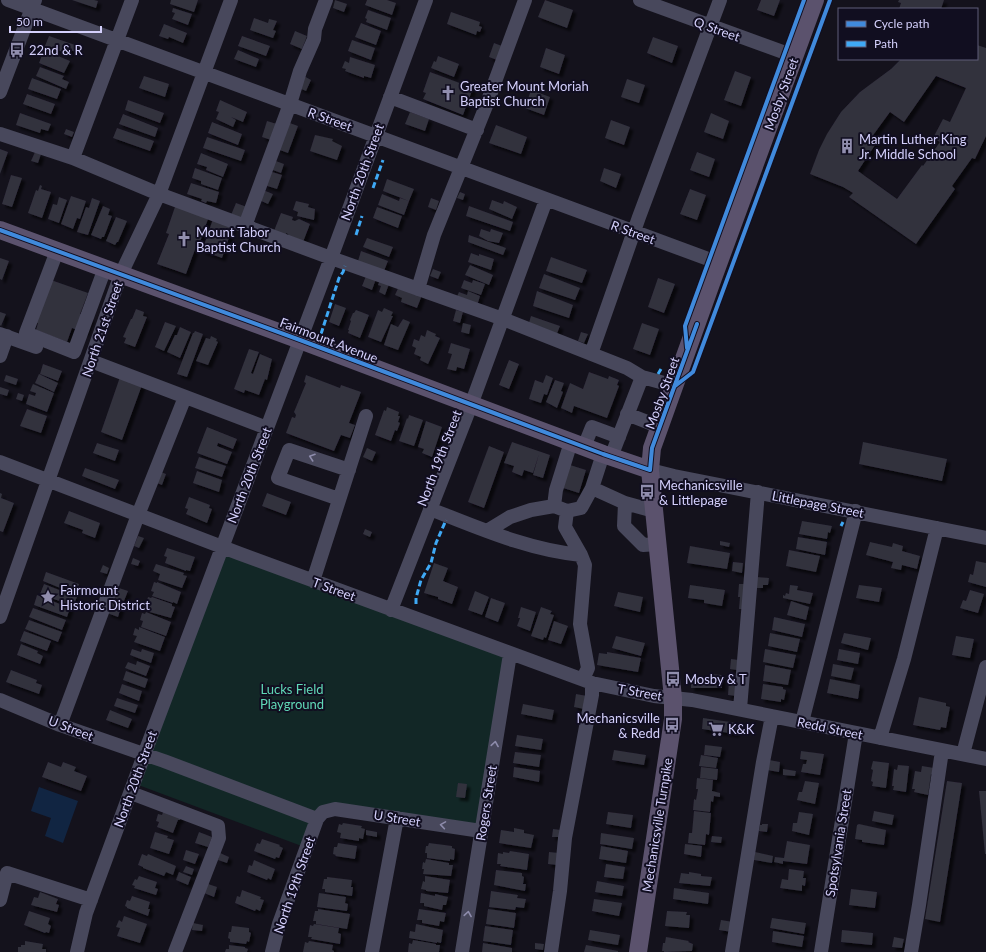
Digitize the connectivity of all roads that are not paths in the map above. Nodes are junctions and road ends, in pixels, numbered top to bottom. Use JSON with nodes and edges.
{"nodes":[{"id":1,"x":8,"y":0,"type":"edge"},
{"id":2,"x":132,"y":0,"type":"edge"},
{"id":3,"x":231,"y":0,"type":"edge"},
{"id":4,"x":326,"y":0,"type":"edge"},
{"id":5,"x":426,"y":0,"type":"edge"},
{"id":6,"x":525,"y":0,"type":"edge"},
{"id":7,"x":640,"y":0,"type":"edge"},
{"id":8,"x":720,"y":0,"type":"edge"},
{"id":9,"x":815,"y":0,"type":"edge"},
{"id":10,"x":34,"y":4,"type":"edge"},
{"id":11,"x":710,"y":26,"type":"junction"},
{"id":12,"x":117,"y":39,"type":"junction"},
{"id":13,"x":794,"y":56,"type":"junction"},
{"id":14,"x":204,"y":73,"type":"junction"},
{"id":15,"x":0,"y":92,"type":"edge"},
{"id":16,"x":390,"y":97,"type":"junction"},
{"id":17,"x":290,"y":104,"type":"junction"},
{"id":18,"x":477,"y":130,"type":"junction"},
{"id":19,"x":0,"y":134,"type":"edge"},
{"id":20,"x":375,"y":136,"type":"junction"},
{"id":21,"x":73,"y":158,"type":"junction"},
{"id":22,"x":461,"y":169,"type":"junction"},
{"id":23,"x":159,"y":194,"type":"junction"},
{"id":24,"x":546,"y":200,"type":"junction"},
{"id":25,"x":245,"y":226,"type":"junction"},
{"id":26,"x":0,"y":230,"type":"edge"},
{"id":27,"x":634,"y":232,"type":"junction"},
{"id":28,"x":57,"y":251,"type":"junction"},
{"id":29,"x":331,"y":258,"type":"junction"},
{"id":30,"x":719,"y":263,"type":"junction"},
{"id":31,"x":113,"y":271,"type":"junction"},
{"id":32,"x":418,"y":289,"type":"junction"},
{"id":33,"x":503,"y":319,"type":"junction"},
{"id":34,"x":4,"y":335,"type":"edge"},
{"id":35,"x":300,"y":340,"type":"junction"},
{"id":36,"x":591,"y":354,"type":"junction"},
{"id":37,"x":0,"y":356,"type":"edge"},
{"id":38,"x":90,"y":363,"type":"junction"},
{"id":39,"x":642,"y":376,"type":"junction"},
{"id":40,"x":675,"y":386,"type":"junction"},
{"id":41,"x":185,"y":397,"type":"junction"},
{"id":42,"x":471,"y":405,"type":"junction"},
{"id":43,"x":627,"y":414,"type":"junction"},
{"id":44,"x":366,"y":416,"type":"dead end"},
{"id":45,"x":660,"y":426,"type":"junction"},
{"id":46,"x":267,"y":428,"type":"junction"},
{"id":47,"x":618,"y":437,"type":"junction"},
{"id":48,"x":578,"y":444,"type":"junction"},
{"id":49,"x":607,"y":456,"type":"junction"},
{"id":50,"x":0,"y":462,"type":"edge"},
{"id":51,"x":349,"y":470,"type":"junction"},
{"id":52,"x":650,"y":470,"type":"junction"},
{"id":53,"x":49,"y":481,"type":"junction"},
{"id":54,"x":592,"y":488,"type":"junction"},
{"id":55,"x":758,"y":492,"type":"junction"},
{"id":56,"x":339,"y":499,"type":"junction"},
{"id":57,"x":625,"y":503,"type":"junction"},
{"id":58,"x":430,"y":509,"type":"junction"},
{"id":59,"x":560,"y":509,"type":"junction"},
{"id":60,"x":654,"y":510,"type":"junction"},
{"id":61,"x":856,"y":511,"type":"junction"},
{"id":62,"x":138,"y":515,"type":"junction"},
{"id":63,"x":937,"y":528,"type":"junction"},
{"id":64,"x":487,"y":531,"type":"junction"},
{"id":65,"x":986,"y":538,"type":"edge"},
{"id":66,"x":658,"y":544,"type":"junction"},
{"id":67,"x":222,"y":547,"type":"junction"},
{"id":68,"x":581,"y":555,"type":"junction"},
{"id":69,"x":313,"y":581,"type":"junction"},
{"id":70,"x":391,"y":610,"type":"junction"},
{"id":71,"x":0,"y":617,"type":"edge"},
{"id":72,"x":510,"y":654,"type":"junction"},
{"id":73,"x":986,"y":667,"type":"edge"},
{"id":74,"x":588,"y":681,"type":"junction"},
{"id":75,"x":673,"y":698,"type":"junction"},
{"id":76,"x":0,"y":700,"type":"edge"},
{"id":77,"x":740,"y":709,"type":"junction"},
{"id":78,"x":772,"y":716,"type":"junction"},
{"id":79,"x":802,"y":722,"type":"junction"},
{"id":80,"x":60,"y":725,"type":"junction"},
{"id":81,"x":856,"y":733,"type":"junction"},
{"id":82,"x":880,"y":738,"type":"junction"},
{"id":83,"x":942,"y":751,"type":"junction"},
{"id":84,"x":963,"y":754,"type":"junction"},
{"id":85,"x":144,"y":755,"type":"junction"},
{"id":86,"x":986,"y":759,"type":"edge"},
{"id":87,"x":131,"y":793,"type":"junction"},
{"id":88,"x":397,"y":818,"type":"junction"},
{"id":89,"x":317,"y":819,"type":"junction"},
{"id":90,"x":481,"y":831,"type":"junction"},
{"id":91,"x":0,"y":900,"type":"edge"},
{"id":92,"x":91,"y":900,"type":"junction"},
{"id":93,"x":77,"y":952,"type":"edge"},
{"id":94,"x":175,"y":952,"type":"edge"},
{"id":95,"x":272,"y":952,"type":"edge"},
{"id":96,"x":372,"y":952,"type":"edge"},
{"id":97,"x":462,"y":952,"type":"edge"},
{"id":98,"x":551,"y":952,"type":"edge"},
{"id":99,"x":638,"y":952,"type":"edge"},
{"id":100,"x":732,"y":952,"type":"edge"},
{"id":101,"x":821,"y":952,"type":"edge"},
{"id":102,"x":910,"y":952,"type":"edge"}],
"edges":[{"from":1,"to":10,"type":"street","name":"R Street"},
{"from":2,"to":12,"type":"street"},
{"from":3,"to":14,"type":"street","name":"North 21st Street"},
{"from":4,"to":17,"type":"street"},
{"from":5,"to":16,"type":"street","name":"North 20th Street"},
{"from":6,"to":18,"type":"street"},
{"from":7,"to":11,"type":"street","name":"Q Street"},
{"from":8,"to":11,"type":"street"},
{"from":9,"to":13,"type":"main road","name":"Mosby Street"},
{"from":10,"to":12,"type":"street","name":"R Street"},
{"from":10,"to":15,"type":"street"},
{"from":11,"to":13,"type":"street","name":"Q Street"},
{"from":11,"to":27,"type":"street"},
{"from":12,"to":14,"type":"street","name":"R Street"},
{"from":12,"to":21,"type":"street"},
{"from":13,"to":30,"type":"main road","name":"Mosby Street"},
{"from":14,"to":17,"type":"street","name":"R Street"},
{"from":14,"to":23,"type":"street","name":"North 21st Street"},
{"from":16,"to":18,"type":"street"},
{"from":16,"to":20,"type":"street","name":"North 20th Street"},
{"from":17,"to":20,"type":"street","name":"R Street"},
{"from":17,"to":25,"type":"street"},
{"from":18,"to":22,"type":"street"},
{"from":19,"to":21,"type":"street"},
{"from":20,"to":22,"type":"street","name":"R Street"},
{"from":20,"to":29,"type":"street","name":"North 20th Street"},
{"from":21,"to":23,"type":"street"},
{"from":22,"to":24,"type":"street","name":"R Street"},
{"from":22,"to":32,"type":"street"},
{"from":23,"to":25,"type":"street"},
{"from":23,"to":31,"type":"street","name":"North 21st Street"},
{"from":24,"to":27,"type":"street","name":"R Street"},
{"from":24,"to":33,"type":"street","name":"North 19th Street"},
{"from":25,"to":29,"type":"street"},
{"from":26,"to":28,"type":"main road","name":"Fairmount Avenue"},
{"from":27,"to":30,"type":"street","name":"R Street"},
{"from":27,"to":36,"type":"street"},
{"from":28,"to":31,"type":"main road","name":"Fairmount Avenue"},
{"from":28,"to":31,"type":"street"},
{"from":29,"to":32,"type":"street"},
{"from":29,"to":35,"type":"street","name":"North 20th Street"},
{"from":30,"to":40,"type":"main road","name":"Mosby Street"},
{"from":31,"to":35,"type":"main road","name":"Fairmount Avenue"},
{"from":31,"to":38,"type":"street","name":"North 21st Street"},
{"from":32,"to":33,"type":"street"},
{"from":33,"to":36,"type":"street"},
{"from":33,"to":42,"type":"street","name":"North 19th Street"},
{"from":34,"to":37,"type":"street"},
{"from":34,"to":38,"type":"street"},
{"from":35,"to":42,"type":"main road","name":"Fairmount Avenue"},
{"from":35,"to":46,"type":"street","name":"North 20th Street"},
{"from":36,"to":39,"type":"street"},
{"from":38,"to":41,"type":"street"},
{"from":38,"to":53,"type":"street","name":"North 21st Street"},
{"from":39,"to":40,"type":"street"},
{"from":39,"to":43,"type":"street"},
{"from":40,"to":45,"type":"main road","name":"Mosby Street"},
{"from":41,"to":46,"type":"street"},
{"from":41,"to":62,"type":"street"},
{"from":42,"to":48,"type":"main road","name":"Fairmount Avenue"},
{"from":42,"to":58,"type":"street","name":"North 19th Street"},
{"from":43,"to":45,"type":"street"},
{"from":43,"to":47,"type":"street"},
{"from":44,"to":51,"type":"street"},
{"from":45,"to":52,"type":"main road","name":"Mosby Street"},
{"from":46,"to":67,"type":"street","name":"North 20th Street"},
{"from":47,"to":48,"type":"street"},
{"from":47,"to":49,"type":"street"},
{"from":48,"to":49,"type":"main road","name":"Fairmount Avenue"},
{"from":48,"to":59,"type":"street"},
{"from":49,"to":52,"type":"main road","name":"Fairmount Avenue"},
{"from":49,"to":54,"type":"street"},
{"from":50,"to":53,"type":"street","name":"T Street"},
{"from":51,"to":56,"type":"street"},
{"from":51,"to":56,"type":"street","one_way":true},
{"from":52,"to":55,"type":"street","name":"Littlepage Street"},
{"from":52,"to":60,"type":"main road","name":"Mosby Street"},
{"from":53,"to":62,"type":"street","name":"T Street"},
{"from":53,"to":71,"type":"street","name":"North 21st Street"},
{"from":54,"to":57,"type":"street"},
{"from":54,"to":59,"type":"street"},
{"from":55,"to":61,"type":"street","name":"Littlepage Street"},
{"from":55,"to":77,"type":"street"},
{"from":56,"to":69,"type":"street"},
{"from":57,"to":60,"type":"street"},
{"from":57,"to":66,"type":"street"},
{"from":58,"to":64,"type":"street"},
{"from":58,"to":70,"type":"street","name":"North 19th Street"},
{"from":59,"to":64,"type":"street"},
{"from":59,"to":68,"type":"street"},
{"from":60,"to":66,"type":"main road","name":"Mosby Street"},
{"from":61,"to":63,"type":"street","name":"Littlepage Street"},
{"from":61,"to":79,"type":"street"},
{"from":62,"to":67,"type":"street","name":"T Street"},
{"from":62,"to":80,"type":"street"},
{"from":63,"to":65,"type":"street","name":"Littlepage Street"},
{"from":63,"to":82,"type":"street"},
{"from":64,"to":68,"type":"street"},
{"from":66,"to":75,"type":"main road","name":"Mosby Street"},
{"from":67,"to":69,"type":"street","name":"T Street"},
{"from":67,"to":85,"type":"street","name":"North 20th Street"},
{"from":68,"to":74,"type":"street"},
{"from":69,"to":70,"type":"street","name":"T Street"},
{"from":70,"to":72,"type":"street","name":"T Street"},
{"from":72,"to":74,"type":"street","name":"T Street"},
{"from":90,"to":72,"type":"street","name":"Rogers Street","one_way":true},
{"from":73,"to":84,"type":"street"},
{"from":74,"to":75,"type":"street","name":"T Street"},
{"from":74,"to":98,"type":"street"},
{"from":75,"to":77,"type":"street","name":"Redd Street"},
{"from":75,"to":99,"type":"main road","name":"Mechanicsville Turnpike"},
{"from":76,"to":80,"type":"street","name":"U Street"},
{"from":77,"to":78,"type":"street","name":"Redd Street"},
{"from":78,"to":79,"type":"street","name":"Redd Street"},
{"from":78,"to":100,"type":"street"},
{"from":79,"to":81,"type":"street","name":"Redd Street"},
{"from":80,"to":85,"type":"street","name":"U Street"},
{"from":81,"to":82,"type":"street","name":"Redd Street"},
{"from":81,"to":101,"type":"street","name":"Spotsylvania Street"},
{"from":82,"to":83,"type":"street","name":"Redd Street"},
{"from":83,"to":84,"type":"street","name":"Redd Street"},
{"from":83,"to":102,"type":"street"},
{"from":84,"to":86,"type":"street","name":"Redd Street"},
{"from":85,"to":87,"type":"street","name":"North 20th Street"},
{"from":85,"to":89,"type":"street","name":"U Street"},
{"from":87,"to":92,"type":"street","name":"North 20th Street"},
{"from":87,"to":94,"type":"street"},
{"from":88,"to":89,"type":"street","name":"U Street"},
{"from":90,"to":88,"type":"street","name":"U Street","one_way":true},
{"from":88,"to":96,"type":"street"},
{"from":89,"to":95,"type":"street","name":"North 19th Street"},
{"from":97,"to":90,"type":"street","name":"Rogers Street","one_way":true},
{"from":91,"to":92,"type":"street"},
{"from":92,"to":93,"type":"street","name":"North 20th Street"}]}
